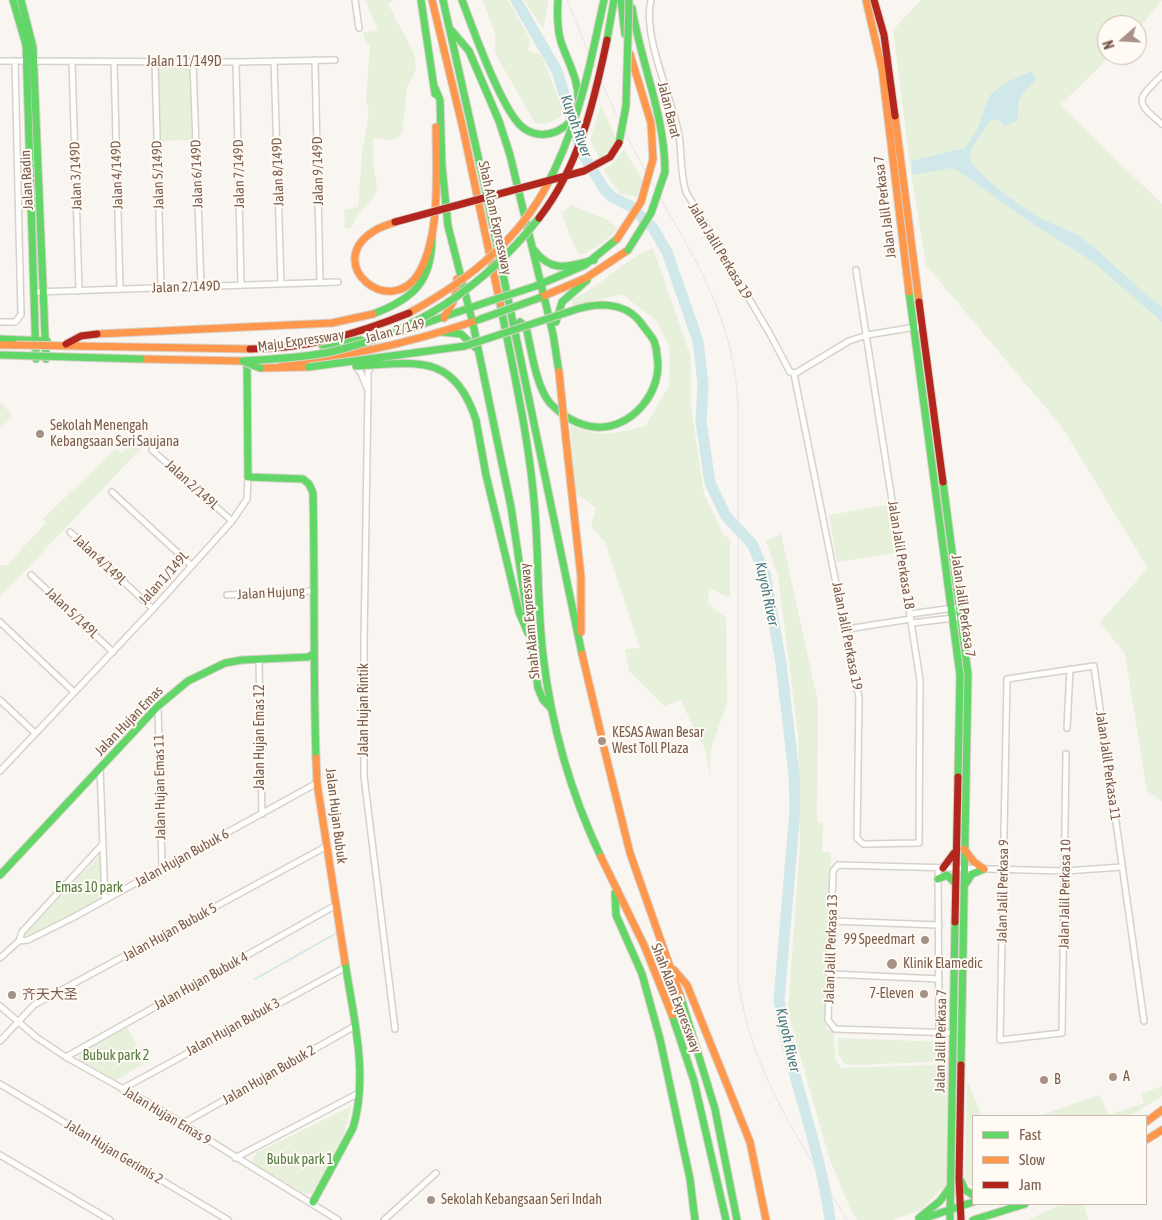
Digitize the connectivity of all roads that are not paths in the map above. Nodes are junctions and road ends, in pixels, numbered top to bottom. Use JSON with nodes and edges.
{"nodes":[{"id":1,"x":13,"y":0,"type":"edge"},
{"id":2,"x":21,"y":0,"type":"edge"},
{"id":3,"x":355,"y":0,"type":"edge"},
{"id":4,"x":421,"y":0,"type":"edge"},
{"id":5,"x":432,"y":0,"type":"edge"},
{"id":6,"x":443,"y":0,"type":"edge"},
{"id":7,"x":462,"y":0,"type":"edge"},
{"id":8,"x":558,"y":0,"type":"edge"},
{"id":9,"x":604,"y":0,"type":"edge"},
{"id":10,"x":614,"y":0,"type":"edge"},
{"id":11,"x":621,"y":0,"type":"edge"},
{"id":12,"x":630,"y":0,"type":"edge"},
{"id":13,"x":651,"y":0,"type":"edge"},
{"id":14,"x":866,"y":0,"type":"edge"},
{"id":15,"x":874,"y":0,"type":"edge"},
{"id":16,"x":359,"y":28,"type":"dead end"},
{"id":17,"x":450,"y":29,"type":"junction"},
{"id":18,"x":315,"y":60,"type":"junction"},
{"id":19,"x":334,"y":60,"type":"dead end"},
{"id":20,"x":0,"y":61,"type":"edge"},
{"id":21,"x":15,"y":61,"type":"junction"},
{"id":22,"x":30,"y":61,"type":"junction"},
{"id":23,"x":72,"y":61,"type":"junction"},
{"id":24,"x":274,"y":61,"type":"junction"},
{"id":25,"x":114,"y":62,"type":"junction"},
{"id":26,"x":155,"y":62,"type":"junction"},
{"id":27,"x":193,"y":62,"type":"junction"},
{"id":28,"x":236,"y":62,"type":"junction"},
{"id":29,"x":1162,"y":75,"type":"edge"},
{"id":30,"x":435,"y":88,"type":"junction"},
{"id":31,"x":1162,"y":124,"type":"edge"},
{"id":32,"x":431,"y":228,"type":"junction"},
{"id":33,"x":617,"y":239,"type":"joint"},
{"id":34,"x":531,"y":246,"type":"junction"},
{"id":35,"x":628,"y":250,"type":"joint"},
{"id":36,"x":594,"y":260,"type":"junction"},
{"id":37,"x":459,"y":268,"type":"junction"},
{"id":38,"x":856,"y":270,"type":"dead end"},
{"id":39,"x":587,"y":280,"type":"junction"},
{"id":40,"x":320,"y":282,"type":"junction"},
{"id":41,"x":338,"y":282,"type":"dead end"},
{"id":42,"x":281,"y":284,"type":"junction"},
{"id":43,"x":242,"y":285,"type":"junction"},
{"id":44,"x":538,"y":285,"type":"junction"},
{"id":45,"x":201,"y":286,"type":"junction"},
{"id":46,"x":161,"y":288,"type":"junction"},
{"id":47,"x":120,"y":289,"type":"junction"},
{"id":48,"x":79,"y":291,"type":"junction"},
{"id":49,"x":34,"y":292,"type":"junction"},
{"id":50,"x":45,"y":292,"type":"junction"},
{"id":51,"x":541,"y":297,"type":"junction"},
{"id":52,"x":472,"y":308,"type":"junction"},
{"id":53,"x":513,"y":314,"type":"junction"},
{"id":54,"x":444,"y":318,"type":"junction"},
{"id":55,"x":475,"y":321,"type":"junction"},
{"id":56,"x":0,"y":322,"type":"edge"},
{"id":57,"x":922,"y":326,"type":"junction"},
{"id":58,"x":913,"y":328,"type":"junction"},
{"id":59,"x":442,"y":332,"type":"junction"},
{"id":60,"x":553,"y":334,"type":"junction"},
{"id":61,"x":867,"y":335,"type":"junction"},
{"id":62,"x":0,"y":339,"type":"edge"},
{"id":63,"x":36,"y":340,"type":"junction"},
{"id":64,"x":46,"y":341,"type":"junction"},
{"id":65,"x":66,"y":344,"type":"junction"},
{"id":66,"x":0,"y":345,"type":"edge"},
{"id":67,"x":390,"y":347,"type":"junction"},
{"id":68,"x":478,"y":352,"type":"junction"},
{"id":69,"x":0,"y":357,"type":"edge"},
{"id":70,"x":343,"y":357,"type":"junction"},
{"id":71,"x":36,"y":359,"type":"junction"},
{"id":72,"x":46,"y":360,"type":"junction"},
{"id":73,"x":245,"y":361,"type":"junction"},
{"id":74,"x":309,"y":367,"type":"junction"},
{"id":75,"x":795,"y":374,"type":"junction"},
{"id":76,"x":368,"y":390,"type":"junction"},
{"id":77,"x":152,"y":450,"type":"dead end"},
{"id":78,"x":248,"y":477,"type":"junction"},
{"id":79,"x":112,"y":492,"type":"dead end"},
{"id":80,"x":232,"y":521,"type":"junction"},
{"id":81,"x":70,"y":532,"type":"dead end"},
{"id":82,"x":192,"y":566,"type":"junction"},
{"id":83,"x":31,"y":575,"type":"dead end"},
{"id":84,"x":315,"y":591,"type":"junction"},
{"id":85,"x":227,"y":595,"type":"dead end"},
{"id":86,"x":961,"y":607,"type":"junction"},
{"id":87,"x":153,"y":609,"type":"junction"},
{"id":88,"x":951,"y":609,"type":"junction"},
{"id":89,"x":962,"y":617,"type":"junction"},
{"id":90,"x":952,"y":618,"type":"junction"},
{"id":91,"x":911,"y":619,"type":"junction"},
{"id":92,"x":0,"y":622,"type":"edge"},
{"id":93,"x":847,"y":629,"type":"junction"},
{"id":94,"x":531,"y":637,"type":"junction"},
{"id":95,"x":581,"y":651,"type":"junction"},
{"id":96,"x":113,"y":652,"type":"junction"},
{"id":97,"x":313,"y":654,"type":"junction"},
{"id":98,"x":259,"y":659,"type":"junction"},
{"id":99,"x":1070,"y":669,"type":"junction"},
{"id":100,"x":74,"y":692,"type":"junction"},
{"id":101,"x":0,"y":700,"type":"edge"},
{"id":102,"x":158,"y":706,"type":"junction"},
{"id":103,"x":551,"y":708,"type":"junction"},
{"id":104,"x":1067,"y":728,"type":"dead end"},
{"id":105,"x":35,"y":733,"type":"junction"},
{"id":106,"x":600,"y":734,"type":"dead end"},
{"id":107,"x":604,"y":748,"type":"dead end"},
{"id":108,"x":1066,"y":754,"type":"dead end"},
{"id":109,"x":100,"y":768,"type":"junction"},
{"id":110,"x":0,"y":770,"type":"edge"},
{"id":111,"x":317,"y":784,"type":"junction"},
{"id":112,"x":262,"y":814,"type":"junction"},
{"id":113,"x":918,"y":843,"type":"joint"},
{"id":114,"x":102,"y":845,"type":"junction"},
{"id":115,"x":327,"y":846,"type":"junction"},
{"id":116,"x":964,"y":849,"type":"junction"},
{"id":117,"x":955,"y":850,"type":"junction"},
{"id":118,"x":1122,"y":867,"type":"junction"},
{"id":119,"x":940,"y":868,"type":"junction"},
{"id":120,"x":955,"y":868,"type":"junction"},
{"id":121,"x":964,"y":868,"type":"junction"},
{"id":122,"x":162,"y":869,"type":"junction"},
{"id":123,"x":984,"y":869,"type":"junction"},
{"id":124,"x":1003,"y":870,"type":"junction"},
{"id":125,"x":1065,"y":871,"type":"junction"},
{"id":126,"x":0,"y":875,"type":"edge"},
{"id":127,"x":938,"y":879,"type":"junction"},
{"id":128,"x":955,"y":884,"type":"junction"},
{"id":129,"x":963,"y":887,"type":"junction"},
{"id":130,"x":615,"y":890,"type":"junction"},
{"id":131,"x":105,"y":900,"type":"junction"},
{"id":132,"x":336,"y":905,"type":"junction"},
{"id":133,"x":832,"y":920,"type":"junction"},
{"id":134,"x":939,"y":925,"type":"junction"},
{"id":135,"x":20,"y":941,"type":"junction"},
{"id":136,"x":0,"y":958,"type":"edge"},
{"id":137,"x":346,"y":966,"type":"junction"},
{"id":138,"x":671,"y":966,"type":"junction"},
{"id":139,"x":831,"y":974,"type":"junction"},
{"id":140,"x":939,"y":979,"type":"junction"},
{"id":141,"x":0,"y":1006,"type":"edge"},
{"id":142,"x":1144,"y":1021,"type":"dead end"},
{"id":143,"x":16,"y":1022,"type":"junction"},
{"id":144,"x":355,"y":1026,"type":"junction"},
{"id":145,"x":395,"y":1028,"type":"dead end"},
{"id":146,"x":939,"y":1033,"type":"junction"},
{"id":147,"x":1062,"y":1033,"type":"joint"},
{"id":148,"x":954,"y":1034,"type":"junction"},
{"id":149,"x":0,"y":1041,"type":"edge"},
{"id":150,"x":66,"y":1057,"type":"junction"},
{"id":151,"x":0,"y":1084,"type":"edge"},
{"id":152,"x":122,"y":1089,"type":"junction"},
{"id":153,"x":359,"y":1093,"type":"junction"},
{"id":154,"x":1162,"y":1110,"type":"edge"},
{"id":155,"x":1147,"y":1121,"type":"edge"},
{"id":156,"x":182,"y":1124,"type":"junction"},
{"id":157,"x":1162,"y":1130,"type":"edge"},
{"id":158,"x":1147,"y":1139,"type":"edge"},
{"id":159,"x":0,"y":1155,"type":"edge"},
{"id":160,"x":236,"y":1158,"type":"junction"},
{"id":161,"x":436,"y":1173,"type":"dead end"},
{"id":162,"x":959,"y":1179,"type":"junction"},
{"id":163,"x":950,"y":1187,"type":"junction"},
{"id":164,"x":972,"y":1194,"type":"edge"},
{"id":165,"x":312,"y":1202,"type":"junction"},
{"id":166,"x":972,"y":1202,"type":"edge"},
{"id":167,"x":1022,"y":1205,"type":"edge"},
{"id":168,"x":960,"y":1206,"type":"junction"},
{"id":169,"x":950,"y":1209,"type":"junction"},
{"id":170,"x":983,"y":1219,"type":"edge"},
{"id":171,"x":110,"y":1220,"type":"edge"},
{"id":172,"x":228,"y":1220,"type":"edge"},
{"id":173,"x":338,"y":1220,"type":"edge"},
{"id":174,"x":384,"y":1220,"type":"edge"},
{"id":175,"x":695,"y":1220,"type":"edge"},
{"id":176,"x":726,"y":1220,"type":"edge"},
{"id":177,"x":737,"y":1220,"type":"edge"},
{"id":178,"x":766,"y":1220,"type":"edge"},
{"id":179,"x":917,"y":1220,"type":"edge"},
{"id":180,"x":950,"y":1220,"type":"edge"},
{"id":181,"x":961,"y":1220,"type":"edge"},
{"id":182,"x":973,"y":1220,"type":"edge"}],
"edges":[{"from":1,"to":22,"type":"main road","name":"Jalan Radin"},
{"from":2,"to":22,"type":"main road","name":"Jalan Radin"},
{"from":3,"to":16,"type":"street"},
{"from":4,"to":30,"type":"main road"},
{"from":5,"to":103,"type":"main road","name":"Shah Alam Expressway"},
{"from":6,"to":17,"type":"main road","name":"Shah Alam Expressway"},
{"from":7,"to":8,"type":"main road","bridge":true},
{"from":9,"to":65,"type":"main road","name":"Maju Expressway","bridge":true},
{"from":10,"to":73,"type":"main road","name":"Maju Expressway","bridge":true},
{"from":11,"to":33,"type":"main road","name":"Jalan Barat","bridge":true},
{"from":12,"to":32,"type":"main road","bridge":true},
{"from":12,"to":35,"type":"main road","name":"Jalan Barat","bridge":true},
{"from":13,"to":75,"type":"street","name":"Jalan Jalil Perkasa 19"},
{"from":14,"to":58,"type":"main road","name":"Jalan Jalil Perkasa 7"},
{"from":15,"to":57,"type":"main road","name":"Jalan Jalil Perkasa 7"},
{"from":17,"to":34,"type":"main road"},
{"from":17,"to":53,"type":"main road","name":"Shah Alam Expressway"},
{"from":18,"to":19,"type":"street","name":"Jalan 11/149D"},
{"from":18,"to":24,"type":"street","name":"Jalan 11/149D"},
{"from":18,"to":40,"type":"street","name":"Jalan 9/149D"},
{"from":20,"to":21,"type":"street","name":"Jalan 11/149D"},
{"from":21,"to":22,"type":"street","name":"Jalan 11/149D"},
{"from":21,"to":56,"type":"street"},
{"from":22,"to":23,"type":"street","name":"Jalan 11/149D"},
{"from":22,"to":49,"type":"main road","name":"Jalan Radin"},
{"from":22,"to":50,"type":"main road","name":"Jalan Radin"},
{"from":23,"to":25,"type":"street","name":"Jalan 11/149D"},
{"from":23,"to":48,"type":"street","name":"Jalan 3/149D"},
{"from":24,"to":28,"type":"street","name":"Jalan 11/149D"},
{"from":24,"to":42,"type":"street","name":"Jalan 8/149D"},
{"from":25,"to":26,"type":"street","name":"Jalan 11/149D"},
{"from":25,"to":47,"type":"street","name":"Jalan 4/149D"},
{"from":26,"to":27,"type":"street","name":"Jalan 11/149D"},
{"from":26,"to":46,"type":"street","name":"Jalan 5/149D"},
{"from":27,"to":28,"type":"street","name":"Jalan 11/149D"},
{"from":27,"to":45,"type":"street","name":"Jalan 6/149D"},
{"from":28,"to":43,"type":"street","name":"Jalan 7/149D"},
{"from":29,"to":31,"type":"street"},
{"from":30,"to":32,"type":"main road"},
{"from":30,"to":37,"type":"main road"},
{"from":32,"to":65,"type":"main road","bridge":true},
{"from":33,"to":36,"type":"main road","name":"Jalan 2/149"},
{"from":34,"to":36,"type":"main road"},
{"from":34,"to":44,"type":"main road"},
{"from":35,"to":39,"type":"main road","name":"Jalan 2/149"},
{"from":36,"to":44,"type":"main road","name":"Jalan 2/149"},
{"from":37,"to":52,"type":"main road"},
{"from":37,"to":54,"type":"main road"},
{"from":38,"to":61,"type":"street","name":"Jalan Jalil Perkasa 18"},
{"from":39,"to":51,"type":"main road","name":"Jalan 2/149"},
{"from":39,"to":60,"type":"main road"},
{"from":40,"to":41,"type":"street","name":"Jalan 2/149D"},
{"from":40,"to":42,"type":"street","name":"Jalan 2/149D"},
{"from":42,"to":43,"type":"street","name":"Jalan 2/149D"},
{"from":43,"to":45,"type":"street","name":"Jalan 2/149D"},
{"from":44,"to":51,"type":"main road"},
{"from":44,"to":52,"type":"main road","name":"Jalan 2/149","bridge":true},
{"from":45,"to":46,"type":"street","name":"Jalan 2/149D"},
{"from":46,"to":47,"type":"street","name":"Jalan 2/149D"},
{"from":47,"to":48,"type":"street","name":"Jalan 2/149D"},
{"from":48,"to":50,"type":"street","name":"Jalan 2/149D"},
{"from":49,"to":50,"type":"street","name":"Jalan 2/149D"},
{"from":49,"to":63,"type":"main road","name":"Jalan Radin"},
{"from":50,"to":64,"type":"main road","name":"Jalan Radin"},
{"from":51,"to":55,"type":"main road","name":"Jalan 2/149","bridge":true},
{"from":51,"to":60,"type":"main road"},
{"from":52,"to":54,"type":"main road","name":"Jalan 2/149"},
{"from":52,"to":55,"type":"main road"},
{"from":53,"to":74,"type":"main road","bridge":true},
{"from":53,"to":95,"type":"main road","name":"Shah Alam Expressway"},
{"from":54,"to":64,"type":"main road","name":"Jalan 2/149"},
{"from":55,"to":59,"type":"main road","name":"Jalan 2/149"},
{"from":55,"to":68,"type":"main road"},
{"from":57,"to":58,"type":"street"},
{"from":57,"to":86,"type":"main road","name":"Jalan Jalil Perkasa 7"},
{"from":58,"to":61,"type":"street"},
{"from":58,"to":88,"type":"main road","name":"Jalan Jalil Perkasa 7"},
{"from":59,"to":67,"type":"main road","name":"Jalan 2/149"},
{"from":59,"to":68,"type":"main road"},
{"from":60,"to":95,"type":"main road","bridge":true},
{"from":61,"to":75,"type":"street"},
{"from":61,"to":91,"type":"street","name":"Jalan Jalil Perkasa 18"},
{"from":62,"to":63,"type":"main road","name":"Jalan 2/149"},
{"from":63,"to":64,"type":"main road","name":"Jalan 2/149"},
{"from":63,"to":71,"type":"main road","name":"Jalan Radin"},
{"from":64,"to":72,"type":"main road","name":"Jalan Radin"},
{"from":65,"to":66,"type":"main road","name":"Maju Expressway","bridge":true},
{"from":67,"to":70,"type":"main road","name":"Jalan 2/149"},
{"from":67,"to":76,"type":"street","name":"Jalan Hujan Rintik"},
{"from":68,"to":94,"type":"main road"},
{"from":69,"to":71,"type":"main road","name":"Jalan 2/149"},
{"from":69,"to":73,"type":"main road","name":"Maju Expressway","bridge":true},
{"from":70,"to":73,"type":"main road","name":"Jalan 2/149"},
{"from":70,"to":76,"type":"street","name":"Jalan Hujan Rintik"},
{"from":71,"to":72,"type":"main road","name":"Jalan 2/149"},
{"from":72,"to":73,"type":"main road","name":"Jalan 2/149"},
{"from":73,"to":74,"type":"main road","bridge":true},
{"from":73,"to":78,"type":"main road","name":"Jalan 1/149L"},
{"from":74,"to":94,"type":"main road","bridge":true},
{"from":75,"to":93,"type":"street","name":"Jalan Jalil Perkasa 19"},
{"from":76,"to":145,"type":"street","name":"Jalan Hujan Rintik"},
{"from":77,"to":80,"type":"street","name":"Jalan 2/149L"},
{"from":78,"to":80,"type":"street","name":"Jalan 1/149L"},
{"from":78,"to":84,"type":"main road","name":"Jalan Hujan Bubuk"},
{"from":79,"to":82,"type":"street"},
{"from":80,"to":82,"type":"street","name":"Jalan 1/149L"},
{"from":81,"to":87,"type":"street","name":"Jalan 4/149L"},
{"from":82,"to":87,"type":"street","name":"Jalan 1/149L"},
{"from":83,"to":96,"type":"street","name":"Jalan 5/149L"},
{"from":84,"to":85,"type":"street","name":"Jalan Hujung"},
{"from":84,"to":97,"type":"main road","name":"Jalan Hujan Bubuk"},
{"from":86,"to":88,"type":"street"},
{"from":86,"to":89,"type":"main road","name":"Jalan Jalil Perkasa 7"},
{"from":87,"to":96,"type":"street","name":"Jalan 1/149L"},
{"from":88,"to":90,"type":"main road","name":"Jalan Jalil Perkasa 7"},
{"from":88,"to":91,"type":"street"},
{"from":89,"to":90,"type":"street"},
{"from":89,"to":116,"type":"main road","name":"Jalan Jalil Perkasa 7"},
{"from":90,"to":91,"type":"street"},
{"from":90,"to":117,"type":"main road","name":"Jalan Jalil Perkasa 7"},
{"from":91,"to":93,"type":"street"},
{"from":91,"to":113,"type":"street","name":"Jalan Jalil Perkasa 18"},
{"from":92,"to":100,"type":"street"},
{"from":93,"to":113,"type":"street","name":"Jalan Jalil Perkasa 19"},
{"from":94,"to":103,"type":"main road"},
{"from":95,"to":106,"type":"main road","name":"Shah Alam Expressway"},
{"from":96,"to":100,"type":"street","name":"Jalan 1/149L"},
{"from":97,"to":98,"type":"main road","name":"Jalan Hujan Emas"},
{"from":97,"to":111,"type":"main road","name":"Jalan Hujan Bubuk"},
{"from":98,"to":102,"type":"main road","name":"Jalan Hujan Emas"},
{"from":98,"to":112,"type":"street","name":"Jalan Hujan Emas 12"},
{"from":99,"to":104,"type":"street"},
{"from":99,"to":118,"type":"street","name":"Jalan Jalil Perkasa 11"},
{"from":99,"to":124,"type":"street","name":"Jalan Jalil Perkasa 9"},
{"from":100,"to":105,"type":"street","name":"Jalan 1/149L"},
{"from":101,"to":105,"type":"street"},
{"from":102,"to":109,"type":"main road","name":"Jalan Hujan Emas"},
{"from":102,"to":122,"type":"street","name":"Jalan Hujan Emas 11"},
{"from":103,"to":130,"type":"main road","name":"Shah Alam Expressway"},
{"from":105,"to":110,"type":"street","name":"Jalan 1/149L"},
{"from":107,"to":138,"type":"main road","name":"Shah Alam Expressway"},
{"from":108,"to":125,"type":"street","name":"Jalan Jalil Perkasa 10"},
{"from":109,"to":114,"type":"street"},
{"from":109,"to":126,"type":"main road","name":"Jalan Hujan Emas"},
{"from":111,"to":112,"type":"street","name":"Jalan Hujan Bubuk 6"},
{"from":111,"to":115,"type":"main road","name":"Jalan Hujan Bubuk"},
{"from":112,"to":122,"type":"street","name":"Jalan Hujan Bubuk 6"},
{"from":114,"to":131,"type":"street"},
{"from":114,"to":135,"type":"street"},
{"from":115,"to":132,"type":"main road","name":"Jalan Hujan Bubuk"},
{"from":115,"to":143,"type":"street","name":"Jalan Hujan Bubuk 5"},
{"from":116,"to":121,"type":"main road","name":"Jalan Jalil Perkasa 7"},
{"from":116,"to":123,"type":"main road"},
{"from":117,"to":119,"type":"main road"},
{"from":117,"to":120,"type":"main road","name":"Jalan Jalil Perkasa 7"},
{"from":118,"to":125,"type":"street","name":"Jalan Jalil Perkasa 13"},
{"from":118,"to":142,"type":"street","name":"Jalan Jalil Perkasa 11"},
{"from":119,"to":120,"type":"street","name":"Jalan Jalil Perkasa 13"},
{"from":119,"to":127,"type":"street"},
{"from":119,"to":133,"type":"street","name":"Jalan Jalil Perkasa 13"},
{"from":120,"to":121,"type":"street","name":"Jalan Jalil Perkasa 13"},
{"from":120,"to":128,"type":"main road","name":"Jalan Jalil Perkasa 7"},
{"from":121,"to":123,"type":"street","name":"Jalan Jalil Perkasa 13"},
{"from":121,"to":129,"type":"main road","name":"Jalan Jalil Perkasa 7"},
{"from":122,"to":131,"type":"street","name":"Jalan Hujan Bubuk 6"},
{"from":123,"to":124,"type":"street","name":"Jalan Jalil Perkasa 13"},
{"from":123,"to":129,"type":"main road"},
{"from":124,"to":125,"type":"street","name":"Jalan Jalil Perkasa 13"},
{"from":124,"to":147,"type":"street","name":"Jalan Jalil Perkasa 9"},
{"from":125,"to":147,"type":"street","name":"Jalan Jalil Perkasa 10"},
{"from":127,"to":128,"type":"main road"},
{"from":127,"to":134,"type":"street"},
{"from":128,"to":148,"type":"main road","name":"Jalan Jalil Perkasa 7"},
{"from":129,"to":162,"type":"main road","name":"Jalan Jalil Perkasa 7"},
{"from":130,"to":175,"type":"main road"},
{"from":130,"to":176,"type":"main road","name":"Shah Alam Expressway"},
{"from":131,"to":135,"type":"street","name":"Jalan Hujan Bubuk 6"},
{"from":132,"to":137,"type":"main road","name":"Jalan Hujan Bubuk"},
{"from":132,"to":150,"type":"street","name":"Jalan Hujan Bubuk 4"},
{"from":133,"to":134,"type":"street"},
{"from":133,"to":139,"type":"street","name":"Jalan Jalil Perkasa 13"},
{"from":134,"to":140,"type":"street"},
{"from":135,"to":136,"type":"street"},
{"from":137,"to":144,"type":"main road","name":"Jalan Hujan Bubuk"},
{"from":137,"to":152,"type":"street","name":"Jalan Hujan Bubuk 3"},
{"from":138,"to":177,"type":"main road","name":"Shah Alam Expressway"},
{"from":138,"to":178,"type":"main road"},
{"from":139,"to":140,"type":"street"},
{"from":139,"to":146,"type":"street","name":"Jalan Jalil Perkasa 13"},
{"from":140,"to":146,"type":"street"},
{"from":141,"to":143,"type":"street","name":"Jalan Hujan Emas 9"},
{"from":143,"to":149,"type":"street","name":"Jalan Hujan Bubuk 5"},
{"from":143,"to":150,"type":"street","name":"Jalan Hujan Emas 9"},
{"from":144,"to":153,"type":"main road","name":"Jalan Hujan Bubuk"},
{"from":144,"to":156,"type":"street","name":"Jalan Hujan Bubuk 2"},
{"from":146,"to":148,"type":"street","name":"Jalan Jalil Perkasa 13"},
{"from":148,"to":163,"type":"main road","name":"Jalan Jalil Perkasa 7"},
{"from":150,"to":152,"type":"street","name":"Jalan Hujan Emas 9"},
{"from":151,"to":172,"type":"street","name":"Jalan Hujan Gerimis 2"},
{"from":152,"to":156,"type":"street","name":"Jalan Hujan Emas 9"},
{"from":153,"to":160,"type":"street"},
{"from":153,"to":165,"type":"main road","name":"Jalan Hujan Bubuk"},
{"from":154,"to":155,"type":"main road"},
{"from":156,"to":160,"type":"street","name":"Jalan Hujan Emas 9"},
{"from":157,"to":158,"type":"main road"},
{"from":159,"to":171,"type":"street"},
{"from":160,"to":165,"type":"street","name":"Jalan Hujan Emas 9"},
{"from":161,"to":174,"type":"street"},
{"from":162,"to":164,"type":"main road"},
{"from":162,"to":168,"type":"main road","name":"Jalan Jalil Perkasa 7"},
{"from":163,"to":169,"type":"main road","name":"Jalan Jalil Perkasa 7"},
{"from":163,"to":179,"type":"main road"},
{"from":165,"to":173,"type":"street","name":"Jalan Hujan Emas 9"},
{"from":166,"to":168,"type":"main road"},
{"from":167,"to":170,"type":"main road"},
{"from":168,"to":169,"type":"main road"},
{"from":168,"to":181,"type":"main road","name":"Jalan Jalil Perkasa 7"},
{"from":169,"to":179,"type":"main road"},
{"from":169,"to":180,"type":"main road","name":"Jalan Jalil Perkasa 7"},
{"from":170,"to":182,"type":"main road"}]}
